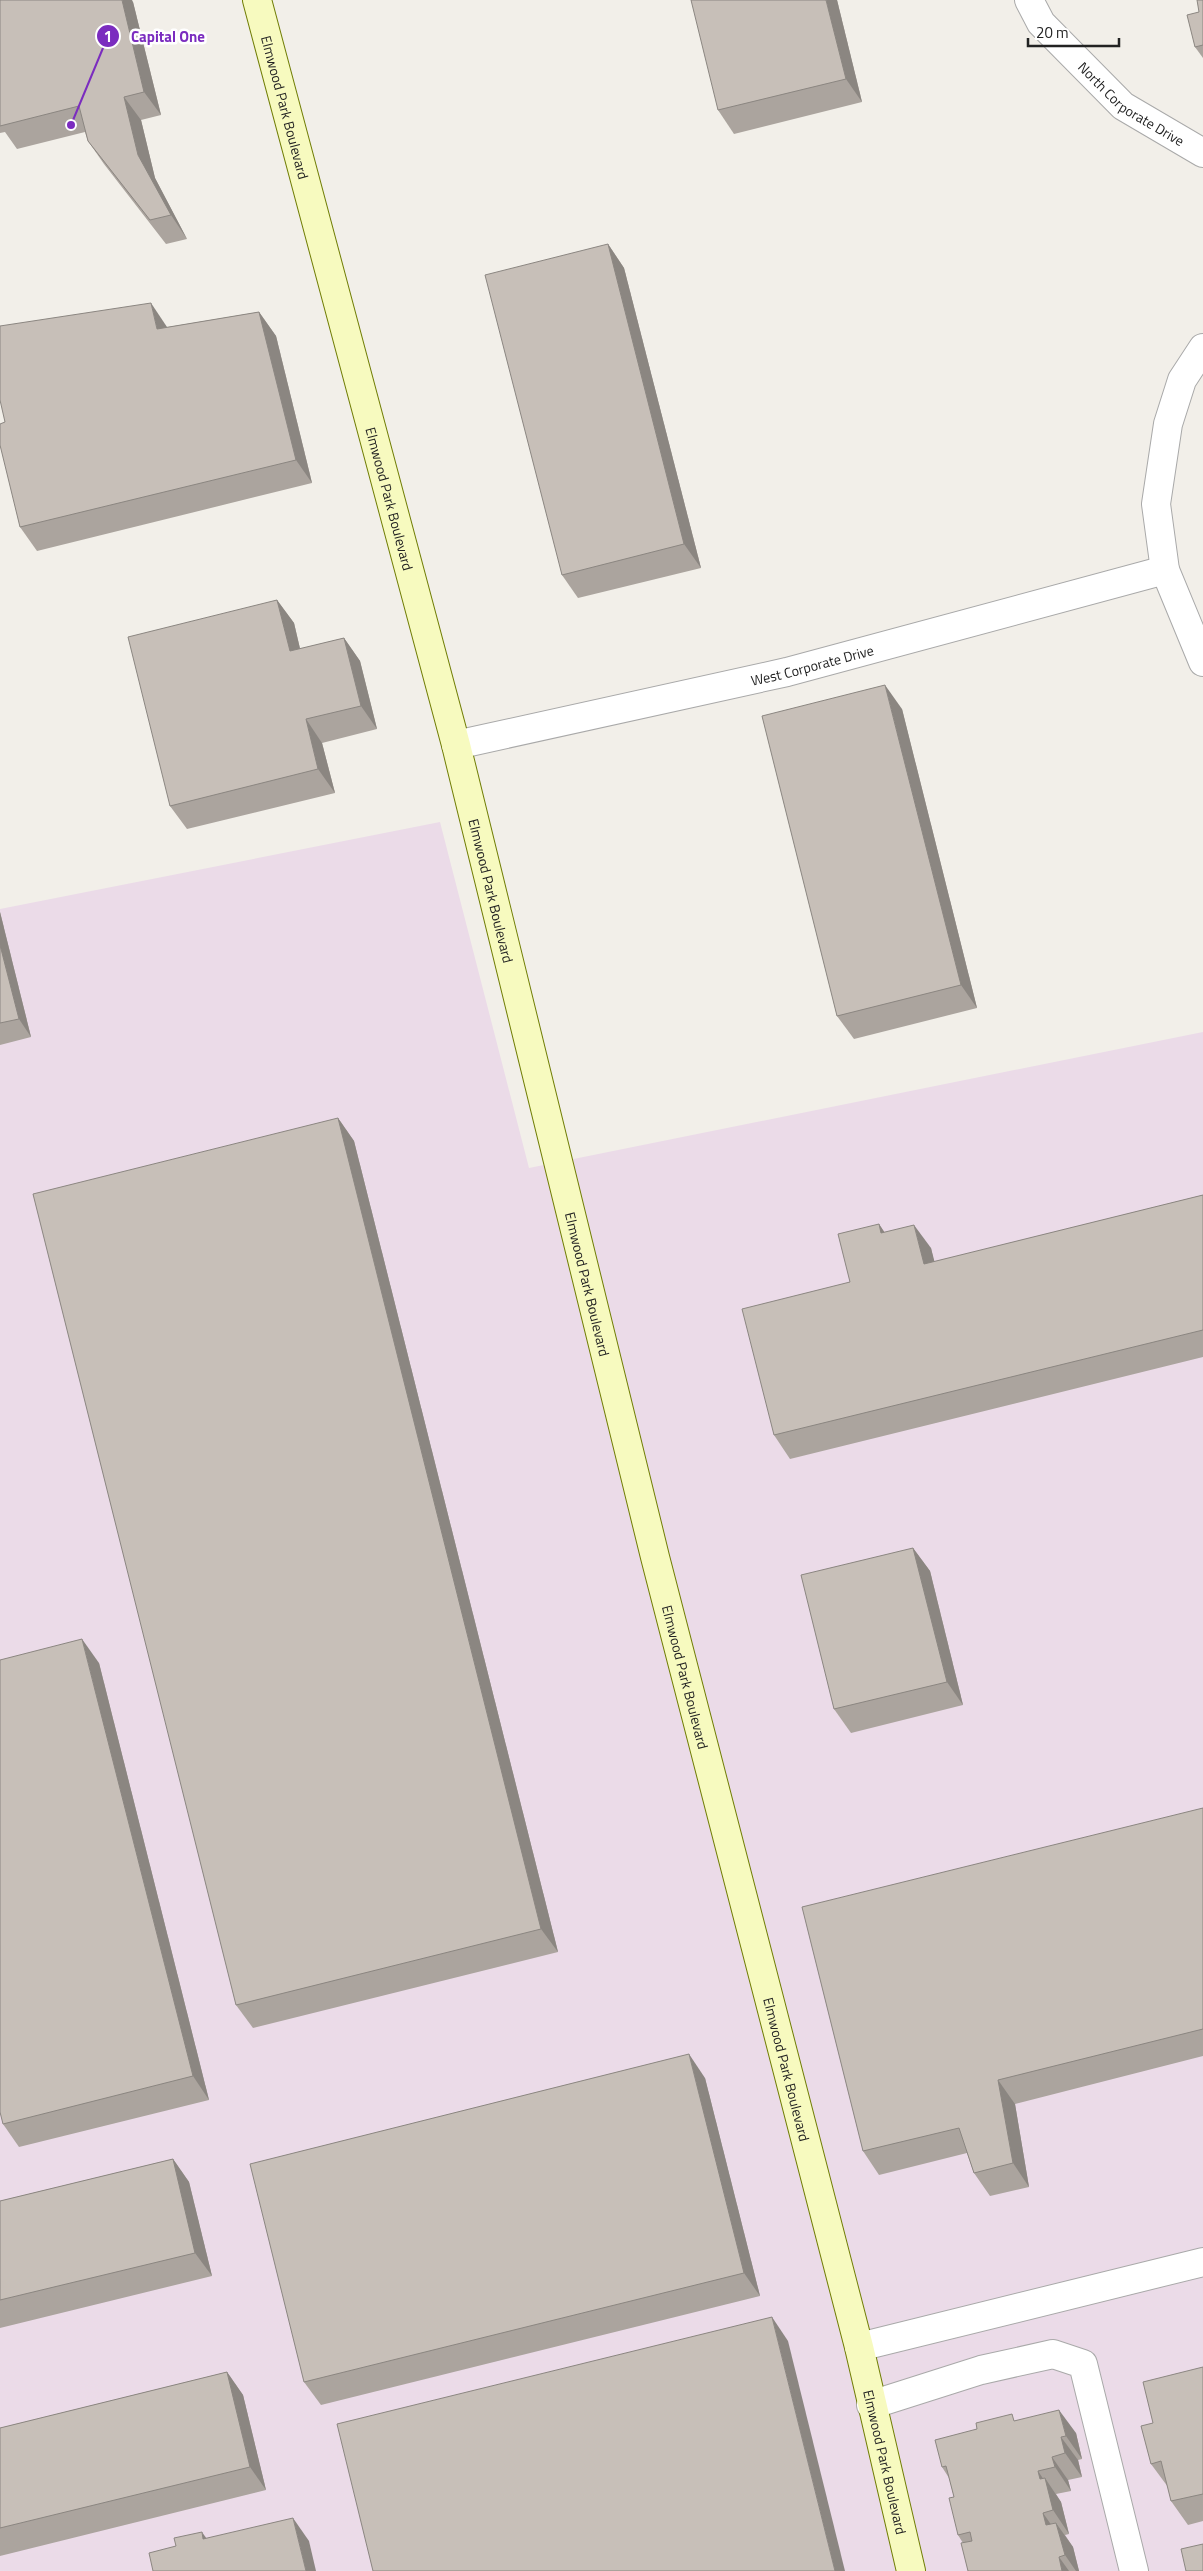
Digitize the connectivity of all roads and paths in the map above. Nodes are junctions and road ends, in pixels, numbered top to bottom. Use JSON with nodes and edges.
{"nodes":[{"id":1,"x":257,"y":0,"type":"edge"},
{"id":2,"x":1029,"y":0,"type":"edge"},
{"id":3,"x":1203,"y":153,"type":"edge"},
{"id":4,"x":1203,"y":348,"type":"edge"},
{"id":5,"x":1165,"y":570,"type":"junction"},
{"id":6,"x":1203,"y":662,"type":"edge"},
{"id":7,"x":456,"y":745,"type":"junction"},
{"id":8,"x":1203,"y":2262,"type":"edge"},
{"id":9,"x":858,"y":2347,"type":"junction"},
{"id":10,"x":871,"y":2405,"type":"junction"},
{"id":11,"x":911,"y":2571,"type":"edge"},
{"id":12,"x":1134,"y":2571,"type":"edge"}],
"edges":[{"from":1,"to":7,"type":"street","name":"Elmwood Park Boulevard"},
{"from":2,"to":3,"type":"street","name":"North Corporate Drive"},
{"from":4,"to":5,"type":"street"},
{"from":5,"to":6,"type":"street"},
{"from":5,"to":7,"type":"street","name":"West Corporate Drive"},
{"from":7,"to":9,"type":"street","name":"Elmwood Park Boulevard"},
{"from":8,"to":9,"type":"street"},
{"from":9,"to":10,"type":"street","name":"Elmwood Park Boulevard"},
{"from":10,"to":11,"type":"street","name":"Elmwood Park Boulevard"},
{"from":10,"to":12,"type":"street"}]}
